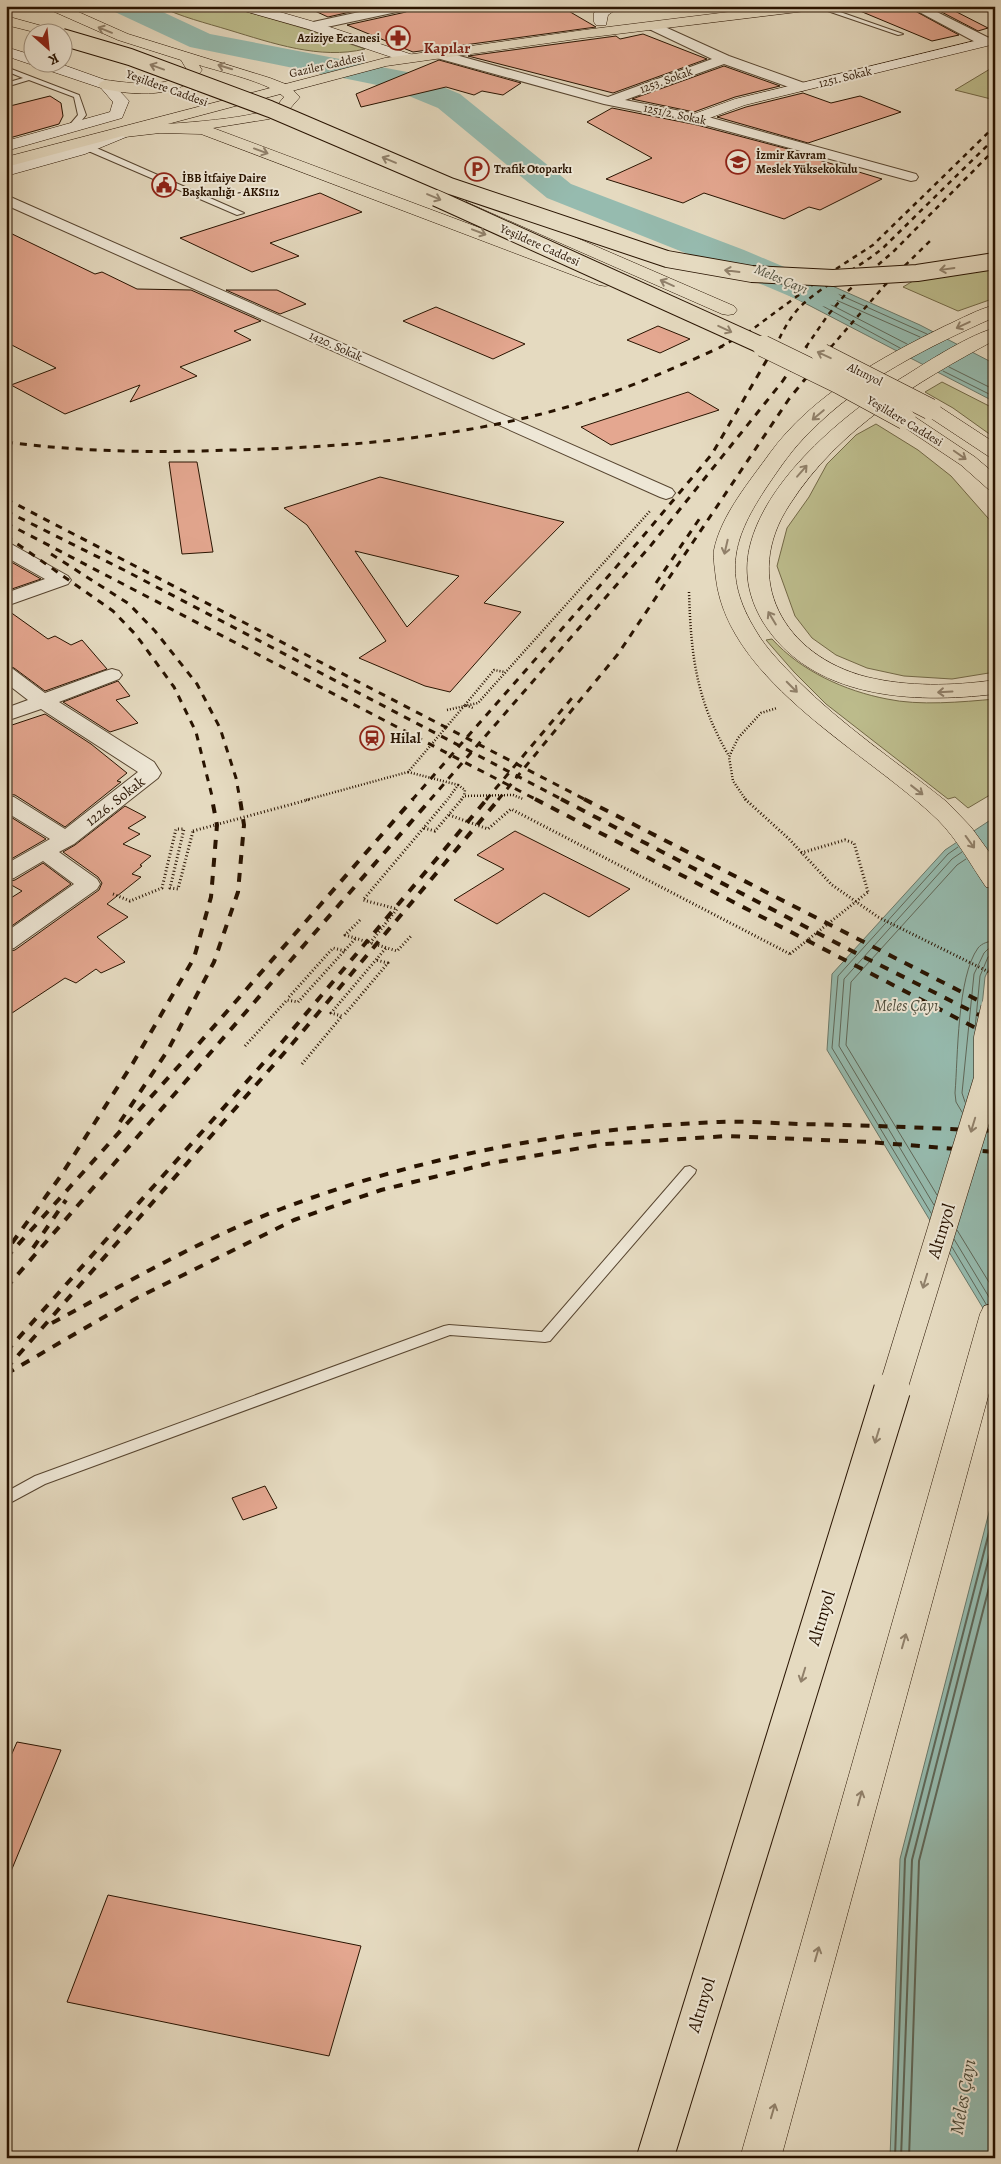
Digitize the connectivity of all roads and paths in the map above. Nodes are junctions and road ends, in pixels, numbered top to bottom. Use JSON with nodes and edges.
{"nodes":[{"id":1,"x":54,"y":6,"type":"edge"},
{"id":2,"x":242,"y":6,"type":"edge"},
{"id":3,"x":406,"y":6,"type":"edge"},
{"id":4,"x":614,"y":6,"type":"edge"},
{"id":5,"x":745,"y":6,"type":"edge"},
{"id":6,"x":815,"y":6,"type":"edge"},
{"id":7,"x":914,"y":6,"type":"edge"},
{"id":8,"x":601,"y":22,"type":"junction"},
{"id":9,"x":313,"y":26,"type":"junction"},
{"id":10,"x":654,"y":26,"type":"junction"},
{"id":11,"x":9,"y":28,"type":"edge"},
{"id":12,"x":22,"y":29,"type":"edge"},
{"id":13,"x":900,"y":34,"type":"dead end"},
{"id":14,"x":72,"y":40,"type":"edge"},
{"id":15,"x":990,"y":41,"type":"edge"},
{"id":16,"x":6,"y":52,"type":"edge"},
{"id":17,"x":438,"y":54,"type":"junction"},
{"id":18,"x":72,"y":55,"type":"edge"},
{"id":19,"x":185,"y":55,"type":"junction"},
{"id":20,"x":381,"y":56,"type":"junction"},
{"id":21,"x":22,"y":57,"type":"edge"},
{"id":22,"x":724,"y":59,"type":"junction"},
{"id":23,"x":6,"y":69,"type":"edge"},
{"id":24,"x":68,"y":72,"type":"edge"},
{"id":25,"x":30,"y":78,"type":"junction"},
{"id":26,"x":264,"y":81,"type":"junction"},
{"id":27,"x":6,"y":85,"type":"edge"},
{"id":28,"x":106,"y":85,"type":"junction"},
{"id":29,"x":802,"y":87,"type":"junction"},
{"id":30,"x":283,"y":88,"type":"junction"},
{"id":31,"x":608,"y":101,"type":"junction"},
{"id":32,"x":176,"y":105,"type":"junction"},
{"id":33,"x":117,"y":115,"type":"junction"},
{"id":34,"x":696,"y":118,"type":"junction"},
{"id":35,"x":71,"y":128,"type":"junction"},
{"id":36,"x":162,"y":129,"type":"junction"},
{"id":37,"x":277,"y":131,"type":"dead end"},
{"id":38,"x":125,"y":132,"type":"junction"},
{"id":39,"x":6,"y":146,"type":"edge"},
{"id":40,"x":89,"y":148,"type":"junction"},
{"id":41,"x":6,"y":152,"type":"edge"},
{"id":42,"x":6,"y":162,"type":"edge"},
{"id":43,"x":6,"y":171,"type":"edge"},
{"id":44,"x":911,"y":176,"type":"dead end"},
{"id":45,"x":450,"y":186,"type":"junction"},
{"id":46,"x":418,"y":191,"type":"dead end"},
{"id":47,"x":6,"y":199,"type":"edge"},
{"id":48,"x":240,"y":213,"type":"dead end"},
{"id":49,"x":995,"y":261,"type":"edge"},
{"id":50,"x":681,"y":308,"type":"junction"},
{"id":51,"x":995,"y":310,"type":"edge"},
{"id":52,"x":745,"y":318,"type":"dead end"},
{"id":53,"x":995,"y":332,"type":"edge"},
{"id":54,"x":805,"y":345,"type":"dead end"},
{"id":55,"x":995,"y":452,"type":"edge"},
{"id":56,"x":995,"y":485,"type":"edge"},
{"id":57,"x":666,"y":493,"type":"joint"},
{"id":58,"x":6,"y":549,"type":"edge"},
{"id":59,"x":689,"y":592,"type":"dead end"},
{"id":60,"x":6,"y":600,"type":"edge"},
{"id":61,"x":505,"y":672,"type":"junction"},
{"id":62,"x":6,"y":673,"type":"edge"},
{"id":63,"x":112,"y":675,"type":"dead end"},
{"id":64,"x":995,"y":686,"type":"edge"},
{"id":65,"x":803,"y":699,"type":"junction"},
{"id":66,"x":44,"y":702,"type":"junction"},
{"id":67,"x":478,"y":703,"type":"junction"},
{"id":68,"x":465,"y":705,"type":"junction"},
{"id":69,"x":446,"y":710,"type":"dead end"},
{"id":70,"x":6,"y":715,"type":"edge"},
{"id":71,"x":729,"y":757,"type":"junction"},
{"id":72,"x":408,"y":772,"type":"junction"},
{"id":73,"x":458,"y":785,"type":"junction"},
{"id":74,"x":464,"y":796,"type":"junction"},
{"id":75,"x":523,"y":799,"type":"dead end"},
{"id":76,"x":6,"y":802,"type":"edge"},
{"id":77,"x":449,"y":814,"type":"junction"},
{"id":78,"x":424,"y":828,"type":"junction"},
{"id":79,"x":66,"y":839,"type":"junction"},
{"id":80,"x":43,"y":851,"type":"junction"},
{"id":81,"x":801,"y":853,"type":"junction"},
{"id":82,"x":6,"y":872,"type":"edge"},
{"id":83,"x":995,"y":882,"type":"edge"},
{"id":84,"x":89,"y":884,"type":"junction"},
{"id":85,"x":360,"y":920,"type":"dead end"},
{"id":86,"x":412,"y":935,"type":"dead end"},
{"id":87,"x":356,"y":938,"type":"junction"},
{"id":88,"x":6,"y":942,"type":"edge"},
{"id":89,"x":370,"y":943,"type":"junction"},
{"id":90,"x":386,"y":948,"type":"junction"},
{"id":91,"x":345,"y":951,"type":"junction"},
{"id":92,"x":376,"y":960,"type":"junction"},
{"id":93,"x":995,"y":975,"type":"edge"},
{"id":94,"x":289,"y":997,"type":"dead end"},
{"id":95,"x":995,"y":1008,"type":"edge"},
{"id":96,"x":345,"y":1014,"type":"dead end"},
{"id":97,"x":245,"y":1046,"type":"dead end"},
{"id":98,"x":302,"y":1064,"type":"dead end"},
{"id":99,"x":991,"y":1071,"type":"edge"},
{"id":100,"x":690,"y":1170,"type":"dead end"},
{"id":101,"x":995,"y":1314,"type":"edge"},
{"id":102,"x":6,"y":1499,"type":"edge"},
{"id":103,"x":655,"y":2158,"type":"edge"},
{"id":104,"x":760,"y":2158,"type":"edge"}],
"edges":[{"from":19,"to":1,"type":"main road","one_way":true},
{"from":2,"to":9,"type":"main road"},
{"from":3,"to":9,"type":"street"},
{"from":4,"to":8,"type":"main road"},
{"from":5,"to":8,"type":"main road","name":"Gaziler Caddesi"},
{"from":6,"to":10,"type":"main road","name":"Gaziler Caddesi"},
{"from":6,"to":13,"type":"lane"},
{"from":7,"to":15,"type":"street"},
{"from":8,"to":20,"type":"main road","name":"Gaziler Caddesi"},
{"from":9,"to":20,"type":"main road"},
{"from":10,"to":17,"type":"main road","name":"Gaziler Caddesi"},
{"from":10,"to":22,"type":"street"},
{"from":11,"to":12,"type":"main road"},
{"from":45,"to":14,"type":"main road","name":"Yeşildere Caddesi","one_way":true,"bridge":true},
{"from":15,"to":29,"type":"main road","name":"1251. Sokak"},
{"from":16,"to":21,"type":"main road"},
{"from":17,"to":20,"type":"main road","name":"Gaziler Caddesi"},
{"from":17,"to":31,"type":"street","name":"1251/2. Sokak"},
{"from":18,"to":37,"type":"main road","name":"Yeşildere Caddesi"},
{"from":26,"to":19,"type":"main road","one_way":true},
{"from":19,"to":28,"type":"main road"},
{"from":20,"to":26,"type":"main road","name":"Gaziler Caddesi"},
{"from":20,"to":30,"type":"main road","name":"Gaziler Caddesi"},
{"from":22,"to":29,"type":"street"},
{"from":22,"to":31,"type":"street","name":"1253. Sokak"},
{"from":23,"to":25,"type":"lane"},
{"from":24,"to":28,"type":"main road"},
{"from":25,"to":27,"type":"lane"},
{"from":25,"to":35,"type":"lane"},
{"from":26,"to":30,"type":"main road"},
{"from":26,"to":32,"type":"main road","name":"Gaziler Caddesi"},
{"from":28,"to":33,"type":"main road"},
{"from":29,"to":34,"type":"main road","name":"1251. Sokak"},
{"from":30,"to":36,"type":"main road"},
{"from":30,"to":38,"type":"main road","name":"Gaziler Caddesi"},
{"from":31,"to":34,"type":"street","name":"1251/2. Sokak"},
{"from":32,"to":33,"type":"main road"},
{"from":32,"to":41,"type":"main road","name":"Gaziler Caddesi"},
{"from":33,"to":35,"type":"main road"},
{"from":34,"to":44,"type":"street","name":"1251/2. Sokak"},
{"from":35,"to":39,"type":"main road"},
{"from":36,"to":38,"type":"main road"},
{"from":36,"to":50,"type":"main road","one_way":true,"bridge":true},
{"from":38,"to":40,"type":"main road","name":"Gaziler Caddesi"},
{"from":38,"to":42,"type":"main road","name":"Gaziler Caddesi"},
{"from":40,"to":43,"type":"main road","name":"Gaziler Caddesi"},
{"from":40,"to":48,"type":"lane"},
{"from":49,"to":45,"type":"main road","one_way":true,"bridge":true},
{"from":52,"to":45,"type":"main road","name":"Yeşildere Caddesi","one_way":true,"bridge":true},
{"from":46,"to":50,"type":"main road","name":"Yeşildere Caddesi","one_way":true,"bridge":true},
{"from":47,"to":57,"type":"street","name":"1420. Sokak"},
{"from":50,"to":56,"type":"main road","name":"Yeşildere Caddesi","one_way":true,"bridge":true},
{"from":51,"to":65,"type":"main road","one_way":true},
{"from":64,"to":53,"type":"main road","one_way":true},
{"from":55,"to":54,"type":"main road","name":"Altınyol","one_way":true,"bridge":true},
{"from":57,"to":61,"type":"path"},
{"from":58,"to":60,"type":"street"},
{"from":59,"to":71,"type":"path"},
{"from":61,"to":67,"type":"path"},
{"from":61,"to":68,"type":"path"},
{"from":62,"to":66,"type":"street","name":"1226. Sokak"},
{"from":63,"to":66,"type":"street"},
{"from":65,"to":71,"type":"path"},
{"from":65,"to":83,"type":"main road","one_way":true},
{"from":66,"to":70,"type":"street"},
{"from":66,"to":79,"type":"street","name":"1226. Sokak"},
{"from":67,"to":68,"type":"path","bridge":true},
{"from":67,"to":69,"type":"path"},
{"from":68,"to":72,"type":"path","bridge":true},
{"from":71,"to":81,"type":"path"},
{"from":72,"to":73,"type":"path","bridge":true},
{"from":72,"to":84,"type":"path","bridge":true},
{"from":73,"to":74,"type":"path"},
{"from":73,"to":78,"type":"path","bridge":true},
{"from":74,"to":75,"type":"path"},
{"from":74,"to":77,"type":"path"},
{"from":76,"to":79,"type":"street"},
{"from":77,"to":78,"type":"path"},
{"from":77,"to":81,"type":"path","bridge":true},
{"from":78,"to":89,"type":"path"},
{"from":79,"to":80,"type":"street","name":"1226. Sokak"},
{"from":80,"to":82,"type":"street","name":"1226. Sokak"},
{"from":80,"to":84,"type":"street"},
{"from":81,"to":93,"type":"path"},
{"from":84,"to":88,"type":"street"},
{"from":85,"to":87,"type":"path"},
{"from":86,"to":90,"type":"path"},
{"from":87,"to":89,"type":"path"},
{"from":87,"to":91,"type":"path"},
{"from":89,"to":90,"type":"path"},
{"from":90,"to":92,"type":"path"},
{"from":91,"to":94,"type":"path"},
{"from":91,"to":97,"type":"path"},
{"from":92,"to":96,"type":"path"},
{"from":92,"to":98,"type":"path"},
{"from":95,"to":99,"type":"main road","name":"Altınyol","bridge":true},
{"from":99,"to":103,"type":"main road","name":"Altınyol","one_way":true,"bridge":true},
{"from":100,"to":102,"type":"lane"},
{"from":104,"to":101,"type":"main road","one_way":true}]}
